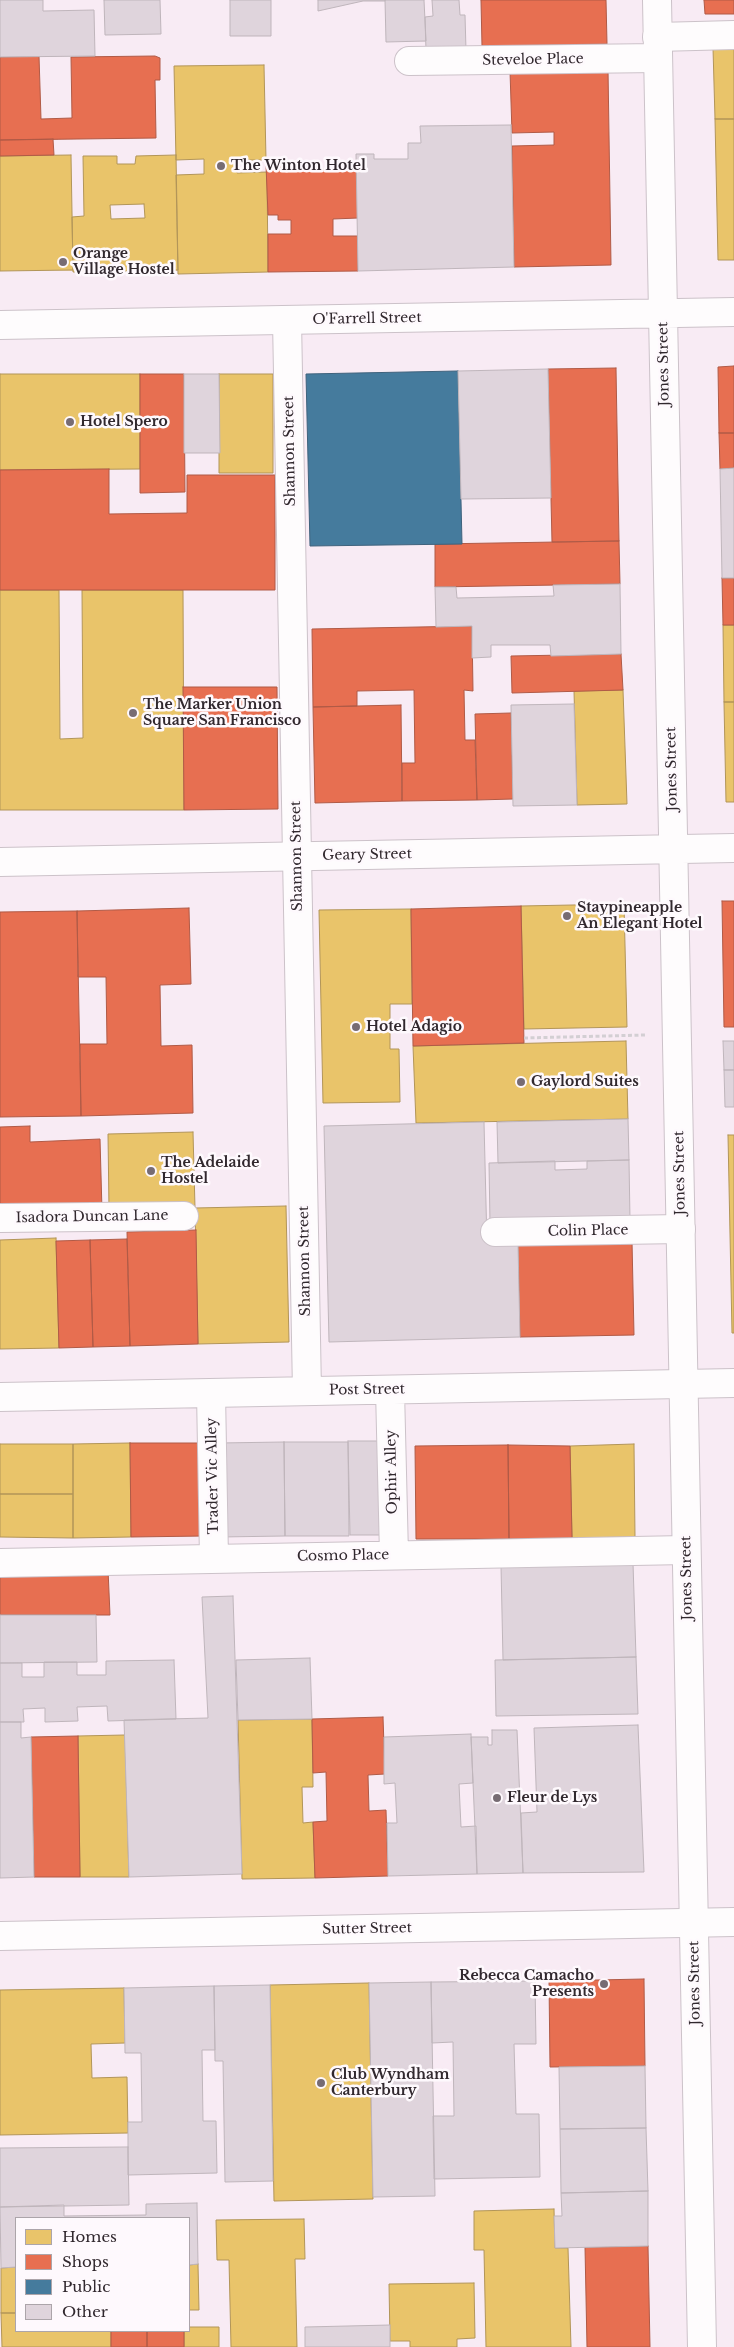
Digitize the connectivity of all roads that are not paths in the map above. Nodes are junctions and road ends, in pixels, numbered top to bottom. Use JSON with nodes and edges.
{"nodes":[{"id":1,"x":656,"y":0,"type":"edge"},
{"id":2,"x":734,"y":36,"type":"edge"},
{"id":3,"x":658,"y":47,"type":"junction"},
{"id":4,"x":409,"y":61,"type":"dead end"},
{"id":5,"x":734,"y":312,"type":"edge"},
{"id":6,"x":663,"y":314,"type":"junction"},
{"id":7,"x":288,"y":320,"type":"junction"},
{"id":8,"x":0,"y":325,"type":"edge"},
{"id":9,"x":734,"y":848,"type":"edge"},
{"id":10,"x":673,"y":849,"type":"junction"},
{"id":11,"x":297,"y":856,"type":"junction"},
{"id":12,"x":0,"y":862,"type":"edge"},
{"id":13,"x":184,"y":1216,"type":"dead end"},
{"id":14,"x":0,"y":1218,"type":"edge"},
{"id":15,"x":681,"y":1229,"type":"junction"},
{"id":16,"x":495,"y":1232,"type":"dead end"},
{"id":17,"x":734,"y":1383,"type":"edge"},
{"id":18,"x":683,"y":1384,"type":"junction"},
{"id":19,"x":390,"y":1390,"type":"junction"},
{"id":20,"x":307,"y":1391,"type":"junction"},
{"id":21,"x":211,"y":1393,"type":"junction"},
{"id":22,"x":0,"y":1397,"type":"edge"},
{"id":23,"x":686,"y":1550,"type":"junction"},
{"id":24,"x":394,"y":1555,"type":"junction"},
{"id":25,"x":214,"y":1559,"type":"junction"},
{"id":26,"x":0,"y":1563,"type":"edge"},
{"id":27,"x":734,"y":1922,"type":"edge"},
{"id":28,"x":693,"y":1923,"type":"junction"},
{"id":29,"x":0,"y":1936,"type":"edge"},
{"id":30,"x":702,"y":2347,"type":"edge"}],
"edges":[{"from":1,"to":3,"type":"main road","name":"Jones Street"},
{"from":2,"to":3,"type":"main road","name":"Steveloe Place"},
{"from":3,"to":4,"type":"main road","name":"Steveloe Place"},
{"from":3,"to":6,"type":"main road","name":"Jones Street"},
{"from":5,"to":6,"type":"main road","name":"O'Farrell Street"},
{"from":6,"to":7,"type":"main road","name":"O'Farrell Street"},
{"from":6,"to":10,"type":"main road","name":"Jones Street"},
{"from":7,"to":8,"type":"main road","name":"O'Farrell Street"},
{"from":7,"to":11,"type":"main road","name":"Shannon Street"},
{"from":9,"to":10,"type":"main road","name":"Geary Street"},
{"from":10,"to":11,"type":"main road","name":"Geary Street"},
{"from":10,"to":15,"type":"main road","name":"Jones Street"},
{"from":11,"to":12,"type":"main road","name":"Geary Street"},
{"from":11,"to":20,"type":"main road","name":"Shannon Street"},
{"from":13,"to":14,"type":"main road","name":"Isadora Duncan Lane"},
{"from":15,"to":16,"type":"main road","name":"Colin Place"},
{"from":15,"to":18,"type":"main road","name":"Jones Street"},
{"from":17,"to":18,"type":"main road","name":"Post Street"},
{"from":18,"to":19,"type":"main road","name":"Post Street"},
{"from":18,"to":23,"type":"main road","name":"Jones Street"},
{"from":19,"to":20,"type":"main road","name":"Post Street"},
{"from":19,"to":24,"type":"main road","name":"Ophir Alley"},
{"from":20,"to":21,"type":"main road","name":"Post Street"},
{"from":21,"to":22,"type":"main road","name":"Post Street"},
{"from":21,"to":25,"type":"main road","name":"Trader Vic Alley"},
{"from":23,"to":24,"type":"main road","name":"Cosmo Place"},
{"from":23,"to":28,"type":"main road","name":"Jones Street"},
{"from":24,"to":25,"type":"main road","name":"Cosmo Place"},
{"from":25,"to":26,"type":"main road","name":"Cosmo Place"},
{"from":27,"to":28,"type":"main road","name":"Sutter Street"},
{"from":28,"to":29,"type":"main road","name":"Sutter Street"},
{"from":28,"to":30,"type":"main road","name":"Jones Street"}]}
